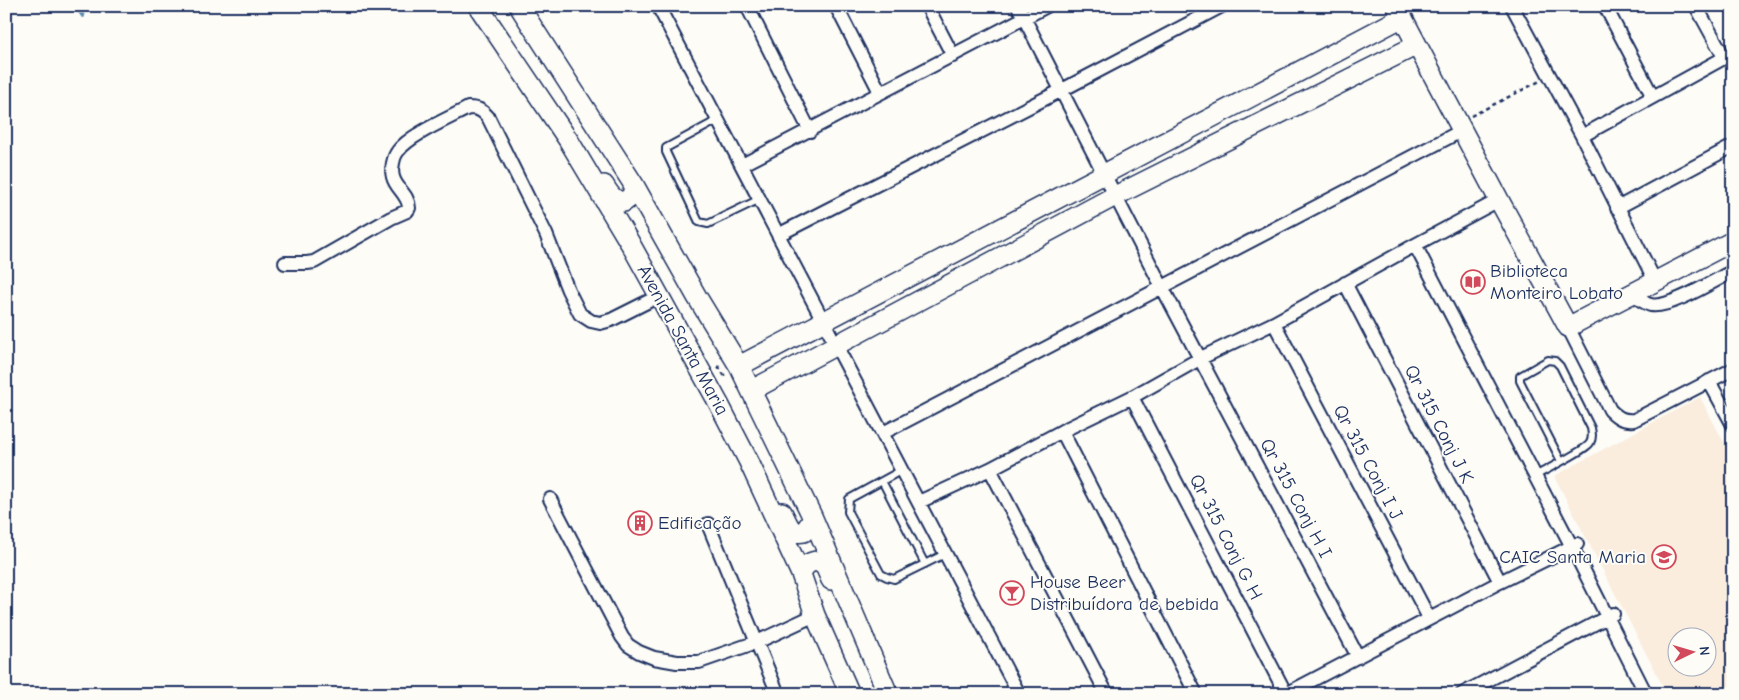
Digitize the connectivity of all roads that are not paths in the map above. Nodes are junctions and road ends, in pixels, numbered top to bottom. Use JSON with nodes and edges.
{"nodes":[{"id":1,"x":478,"y":6,"type":"edge"},
{"id":2,"x":519,"y":6,"type":"edge"},
{"id":3,"x":658,"y":6,"type":"edge"},
{"id":4,"x":747,"y":6,"type":"edge"},
{"id":5,"x":836,"y":6,"type":"edge"},
{"id":6,"x":927,"y":6,"type":"edge"},
{"id":7,"x":1018,"y":6,"type":"edge"},
{"id":8,"x":1047,"y":6,"type":"edge"},
{"id":9,"x":1222,"y":6,"type":"edge"},
{"id":10,"x":1512,"y":6,"type":"edge"},
{"id":11,"x":1605,"y":6,"type":"edge"},
{"id":12,"x":1696,"y":6,"type":"edge"},
{"id":13,"x":1399,"y":12,"type":"edge"},
{"id":14,"x":1024,"y":18,"type":"junction"},
{"id":15,"x":1417,"y":45,"type":"junction"},
{"id":16,"x":1728,"y":55,"type":"edge"},
{"id":17,"x":953,"y":56,"type":"junction"},
{"id":18,"x":1062,"y":90,"type":"junction"},
{"id":19,"x":880,"y":92,"type":"junction"},
{"id":20,"x":1653,"y":97,"type":"junction"},
{"id":21,"x":718,"y":120,"type":"junction"},
{"id":22,"x":1461,"y":127,"type":"junction"},
{"id":23,"x":810,"y":130,"type":"junction"},
{"id":24,"x":1582,"y":136,"type":"junction"},
{"id":25,"x":569,"y":141,"type":"junction"},
{"id":26,"x":1733,"y":146,"type":"edge"},
{"id":27,"x":742,"y":164,"type":"junction"},
{"id":28,"x":1104,"y":173,"type":"junction"},
{"id":29,"x":634,"y":184,"type":"junction"},
{"id":30,"x":1115,"y":196,"type":"junction"},
{"id":31,"x":760,"y":200,"type":"junction"},
{"id":32,"x":1499,"y":200,"type":"junction"},
{"id":33,"x":1617,"y":208,"type":"junction"},
{"id":34,"x":778,"y":234,"type":"junction"},
{"id":35,"x":1733,"y":241,"type":"edge"},
{"id":36,"x":630,"y":242,"type":"junction"},
{"id":37,"x":1415,"y":245,"type":"junction"},
{"id":38,"x":285,"y":263,"type":"dead end"},
{"id":39,"x":1733,"y":270,"type":"edge"},
{"id":40,"x":1656,"y":281,"type":"junction"},
{"id":41,"x":1345,"y":283,"type":"junction"},
{"id":42,"x":1162,"y":287,"type":"junction"},
{"id":43,"x":1631,"y":294,"type":"junction"},
{"id":44,"x":659,"y":296,"type":"junction"},
{"id":45,"x":697,"y":297,"type":"junction"},
{"id":46,"x":824,"y":323,"type":"junction"},
{"id":47,"x":1274,"y":323,"type":"junction"},
{"id":48,"x":1568,"y":327,"type":"junction"},
{"id":49,"x":836,"y":346,"type":"junction"},
{"id":50,"x":1201,"y":358,"type":"junction"},
{"id":51,"x":739,"y":366,"type":"junction"},
{"id":52,"x":1733,"y":370,"type":"edge"},
{"id":53,"x":1709,"y":381,"type":"junction"},
{"id":54,"x":752,"y":390,"type":"junction"},
{"id":55,"x":1132,"y":397,"type":"junction"},
{"id":56,"x":1733,"y":425,"type":"edge"},
{"id":57,"x":1062,"y":431,"type":"junction"},
{"id":58,"x":883,"y":433,"type":"junction"},
{"id":59,"x":1560,"y":461,"type":"junction"},
{"id":60,"x":749,"y":462,"type":"junction"},
{"id":61,"x":990,"y":469,"type":"junction"},
{"id":62,"x":902,"y":470,"type":"junction"},
{"id":63,"x":1535,"y":476,"type":"junction"},
{"id":64,"x":882,"y":481,"type":"junction"},
{"id":65,"x":550,"y":499,"type":"dead end"},
{"id":66,"x":919,"y":502,"type":"junction"},
{"id":67,"x":812,"y":516,"type":"junction"},
{"id":68,"x":708,"y":524,"type":"dead end"},
{"id":69,"x":1575,"y":546,"type":"junction"},
{"id":70,"x":945,"y":554,"type":"junction"},
{"id":71,"x":925,"y":564,"type":"junction"},
{"id":72,"x":801,"y":574,"type":"junction"},
{"id":73,"x":1500,"y":582,"type":"junction"},
{"id":74,"x":815,"y":615,"type":"junction"},
{"id":75,"x":1610,"y":616,"type":"junction"},
{"id":76,"x":1429,"y":618,"type":"junction"},
{"id":77,"x":756,"y":642,"type":"junction"},
{"id":78,"x":870,"y":647,"type":"junction"},
{"id":79,"x":1358,"y":657,"type":"junction"},
{"id":80,"x":1643,"y":690,"type":"edge"},
{"id":81,"x":778,"y":694,"type":"edge"},
{"id":82,"x":850,"y":694,"type":"edge"},
{"id":83,"x":888,"y":694,"type":"edge"},
{"id":84,"x":1019,"y":694,"type":"edge"},
{"id":85,"x":1107,"y":694,"type":"edge"},
{"id":86,"x":1196,"y":694,"type":"edge"},
{"id":87,"x":1286,"y":694,"type":"edge"},
{"id":88,"x":1462,"y":694,"type":"edge"}],
"edges":[{"from":1,"to":25,"type":"main road","name":"Avenida Santa Maria"},
{"from":2,"to":29,"type":"main road","name":"Avenida Santa Maria"},
{"from":3,"to":21,"type":"street"},
{"from":4,"to":23,"type":"street"},
{"from":5,"to":19,"type":"street"},
{"from":6,"to":17,"type":"street"},
{"from":7,"to":14,"type":"street","name":"Qr 315 Conj H I"},
{"from":8,"to":14,"type":"street"},
{"from":9,"to":18,"type":"street"},
{"from":10,"to":24,"type":"street"},
{"from":11,"to":20,"type":"street"},
{"from":12,"to":16,"type":"street"},
{"from":13,"to":15,"type":"main road"},
{"from":13,"to":28,"type":"main road"},
{"from":14,"to":17,"type":"street"},
{"from":14,"to":18,"type":"street","name":"Qr 315 Conj H I"},
{"from":15,"to":22,"type":"main road"},
{"from":15,"to":30,"type":"main road"},
{"from":16,"to":20,"type":"street"},
{"from":17,"to":19,"type":"street"},
{"from":18,"to":28,"type":"street","name":"Qr 315 Conj H I"},
{"from":18,"to":34,"type":"street"},
{"from":19,"to":23,"type":"street"},
{"from":20,"to":24,"type":"street"},
{"from":21,"to":27,"type":"street"},
{"from":21,"to":31,"type":"lane"},
{"from":22,"to":32,"type":"main road"},
{"from":22,"to":42,"type":"street"},
{"from":23,"to":27,"type":"street"},
{"from":24,"to":33,"type":"street"},
{"from":25,"to":29,"type":"main road"},
{"from":25,"to":36,"type":"main road","name":"Avenida Santa Maria"},
{"from":26,"to":33,"type":"street"},
{"from":27,"to":31,"type":"street"},
{"from":28,"to":30,"type":"street","name":"Qr 315 Conj H I"},
{"from":28,"to":46,"type":"main road"},
{"from":29,"to":45,"type":"main road","name":"Avenida Santa Maria"},
{"from":30,"to":42,"type":"street","name":"Qr 315 Conj H I"},
{"from":30,"to":49,"type":"main road"},
{"from":31,"to":34,"type":"street"},
{"from":32,"to":37,"type":"street"},
{"from":32,"to":48,"type":"main road"},
{"from":33,"to":40,"type":"street"},
{"from":34,"to":46,"type":"street"},
{"from":35,"to":40,"type":"main road"},
{"from":36,"to":44,"type":"main road","name":"Avenida Santa Maria"},
{"from":36,"to":45,"type":"main road"},
{"from":37,"to":41,"type":"street"},
{"from":37,"to":63,"type":"street"},
{"from":38,"to":44,"type":"street"},
{"from":39,"to":43,"type":"street"},
{"from":40,"to":43,"type":"main road"},
{"from":41,"to":47,"type":"street"},
{"from":41,"to":73,"type":"street","name":"Qr 315 Conj J K"},
{"from":42,"to":50,"type":"street","name":"Qr 315 Conj H I"},
{"from":42,"to":58,"type":"street"},
{"from":43,"to":48,"type":"main road"},
{"from":44,"to":60,"type":"main road","name":"Avenida Santa Maria"},
{"from":45,"to":51,"type":"main road","name":"Avenida Santa Maria"},
{"from":46,"to":49,"type":"street"},
{"from":46,"to":51,"type":"main road"},
{"from":47,"to":50,"type":"street"},
{"from":47,"to":76,"type":"street","name":"Qr 315 Conj I J"},
{"from":48,"to":53,"type":"street"},
{"from":49,"to":54,"type":"main road"},
{"from":49,"to":58,"type":"street"},
{"from":50,"to":55,"type":"street"},
{"from":50,"to":79,"type":"street","name":"Qr 315 Conj H I"},
{"from":51,"to":54,"type":"main road","name":"Avenida Santa Maria"},
{"from":52,"to":53,"type":"street"},
{"from":53,"to":56,"type":"street"},
{"from":54,"to":67,"type":"main road","name":"Avenida Santa Maria"},
{"from":55,"to":57,"type":"street"},
{"from":55,"to":87,"type":"street","name":"Qr 315 Conj G H"},
{"from":57,"to":61,"type":"street"},
{"from":57,"to":86,"type":"street"},
{"from":58,"to":62,"type":"street"},
{"from":59,"to":59,"type":"lane"},
{"from":59,"to":63,"type":"lane"},
{"from":60,"to":67,"type":"main road"},
{"from":60,"to":72,"type":"main road","name":"Avenida Santa Maria"},
{"from":61,"to":66,"type":"street"},
{"from":61,"to":85,"type":"street"},
{"from":62,"to":64,"type":"lane"},
{"from":62,"to":66,"type":"street"},
{"from":63,"to":69,"type":"street"},
{"from":64,"to":71,"type":"lane"},
{"from":64,"to":71,"type":"lane"},
{"from":65,"to":77,"type":"street"},
{"from":66,"to":70,"type":"street"},
{"from":67,"to":78,"type":"main road","name":"Avenida Santa Maria"},
{"from":68,"to":77,"type":"street"},
{"from":69,"to":73,"type":"street"},
{"from":69,"to":75,"type":"street"},
{"from":70,"to":71,"type":"lane"},
{"from":70,"to":84,"type":"street"},
{"from":72,"to":74,"type":"main road","name":"Avenida Santa Maria"},
{"from":72,"to":78,"type":"main road"},
{"from":73,"to":76,"type":"street"},
{"from":74,"to":77,"type":"street"},
{"from":74,"to":82,"type":"main road","name":"Avenida Santa Maria"},
{"from":75,"to":80,"type":"street"},
{"from":75,"to":88,"type":"street"},
{"from":76,"to":79,"type":"street"},
{"from":77,"to":81,"type":"street"},
{"from":78,"to":83,"type":"main road","name":"Avenida Santa Maria"},
{"from":79,"to":87,"type":"street"}]}
